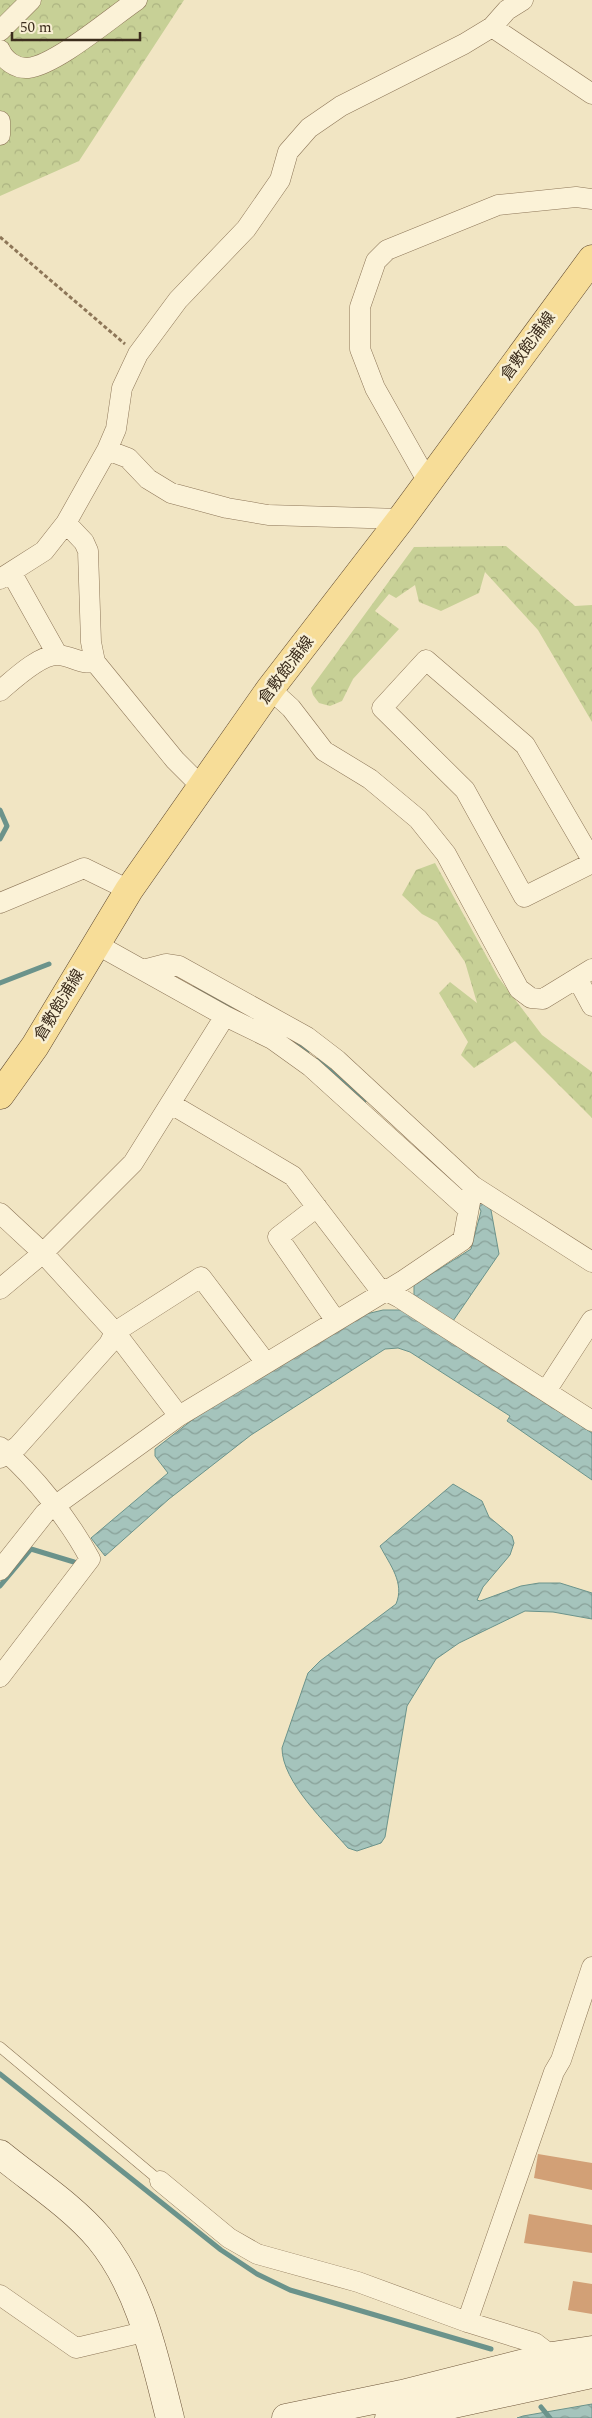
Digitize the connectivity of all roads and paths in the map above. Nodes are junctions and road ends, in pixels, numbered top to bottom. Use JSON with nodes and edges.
{"nodes":[{"id":1,"x":31,"y":0,"type":"edge"},
{"id":2,"x":137,"y":0,"type":"edge"},
{"id":3,"x":523,"y":0,"type":"edge"},
{"id":4,"x":492,"y":27,"type":"junction"},
{"id":5,"x":0,"y":31,"type":"edge"},
{"id":6,"x":2,"y":59,"type":"edge"},
{"id":7,"x":592,"y":94,"type":"edge"},
{"id":8,"x":0,"y":122,"type":"edge"},
{"id":9,"x":0,"y":135,"type":"edge"},
{"id":10,"x":592,"y":199,"type":"edge"},
{"id":11,"x":0,"y":237,"type":"edge"},
{"id":12,"x":592,"y":259,"type":"edge"},
{"id":13,"x":138,"y":354,"type":"junction"},
{"id":14,"x":107,"y":450,"type":"junction"},
{"id":15,"x":428,"y":482,"type":"junction"},
{"id":16,"x":401,"y":519,"type":"junction"},
{"id":17,"x":66,"y":523,"type":"junction"},
{"id":18,"x":5,"y":575,"type":"edge"},
{"id":19,"x":57,"y":654,"type":"junction"},
{"id":20,"x":96,"y":662,"type":"junction"},
{"id":21,"x":270,"y":689,"type":"junction"},
{"id":22,"x":0,"y":691,"type":"edge"},
{"id":23,"x":202,"y":787,"type":"junction"},
{"id":24,"x":592,"y":862,"type":"edge"},
{"id":25,"x":129,"y":890,"type":"junction"},
{"id":26,"x":0,"y":903,"type":"edge"},
{"id":27,"x":96,"y":944,"type":"junction"},
{"id":28,"x":143,"y":970,"type":"junction"},
{"id":29,"x":584,"y":974,"type":"edge"},
{"id":30,"x":592,"y":1006,"type":"edge"},
{"id":31,"x":225,"y":1016,"type":"junction"},
{"id":32,"x":0,"y":1096,"type":"edge"},
{"id":33,"x":171,"y":1104,"type":"junction"},
{"id":34,"x":470,"y":1198,"type":"junction"},
{"id":35,"x":317,"y":1207,"type":"junction"},
{"id":36,"x":0,"y":1213,"type":"edge"},
{"id":37,"x":43,"y":1253,"type":"junction"},
{"id":38,"x":592,"y":1262,"type":"edge"},
{"id":39,"x":0,"y":1288,"type":"edge"},
{"id":40,"x":386,"y":1291,"type":"junction"},
{"id":41,"x":592,"y":1320,"type":"edge"},
{"id":42,"x":336,"y":1321,"type":"junction"},
{"id":43,"x":115,"y":1332,"type":"junction"},
{"id":44,"x":266,"y":1363,"type":"junction"},
{"id":45,"x":546,"y":1391,"type":"junction"},
{"id":46,"x":179,"y":1416,"type":"junction"},
{"id":47,"x":592,"y":1421,"type":"edge"},
{"id":48,"x":3,"y":1453,"type":"edge"},
{"id":49,"x":54,"y":1506,"type":"junction"},
{"id":50,"x":0,"y":1570,"type":"edge"},
{"id":51,"x":0,"y":1677,"type":"edge"},
{"id":52,"x":592,"y":1967,"type":"edge"},
{"id":53,"x":0,"y":2047,"type":"edge"},
{"id":54,"x":0,"y":2154,"type":"edge"},
{"id":55,"x":160,"y":2181,"type":"joint"},
{"id":56,"x":0,"y":2295,"type":"edge"},
{"id":57,"x":467,"y":2322,"type":"junction"},
{"id":58,"x":148,"y":2331,"type":"junction"},
{"id":59,"x":592,"y":2350,"type":"edge"},
{"id":60,"x":558,"y":2367,"type":"junction"},
{"id":61,"x":592,"y":2374,"type":"edge"},
{"id":62,"x":170,"y":2418,"type":"edge"},
{"id":63,"x":286,"y":2418,"type":"edge"},
{"id":64,"x":389,"y":2418,"type":"edge"}],
"edges":[{"from":1,"to":5,"type":"street"},
{"from":2,"to":6,"type":"street"},
{"from":3,"to":4,"type":"street"},
{"from":4,"to":7,"type":"street"},
{"from":4,"to":13,"type":"street"},
{"from":8,"to":9,"type":"street"},
{"from":10,"to":15,"type":"street"},
{"from":11,"to":13,"type":"path"},
{"from":12,"to":15,"type":"main road","name":"倉敷飽浦線"},
{"from":13,"to":14,"type":"street"},
{"from":14,"to":16,"type":"street"},
{"from":14,"to":17,"type":"street"},
{"from":15,"to":16,"type":"main road","name":"倉敷飽浦線"},
{"from":16,"to":21,"type":"main road","name":"倉敷飽浦線"},
{"from":17,"to":18,"type":"street"},
{"from":17,"to":20,"type":"street"},
{"from":18,"to":19,"type":"street"},
{"from":19,"to":20,"type":"street"},
{"from":19,"to":22,"type":"street"},
{"from":20,"to":23,"type":"street"},
{"from":21,"to":23,"type":"main road","name":"倉敷飽浦線"},
{"from":21,"to":29,"type":"street"},
{"from":23,"to":25,"type":"main road","name":"倉敷飽浦線"},
{"from":24,"to":24,"type":"street"},
{"from":25,"to":26,"type":"street"},
{"from":25,"to":27,"type":"main road","name":"倉敷飽浦線"},
{"from":27,"to":28,"type":"street"},
{"from":27,"to":32,"type":"main road","name":"倉敷飽浦線"},
{"from":28,"to":31,"type":"street"},
{"from":28,"to":34,"type":"street"},
{"from":29,"to":30,"type":"street"},
{"from":31,"to":33,"type":"street"},
{"from":31,"to":34,"type":"street"},
{"from":33,"to":35,"type":"street"},
{"from":33,"to":37,"type":"street"},
{"from":34,"to":38,"type":"street"},
{"from":34,"to":40,"type":"street"},
{"from":35,"to":40,"type":"street"},
{"from":35,"to":42,"type":"street"},
{"from":36,"to":37,"type":"street"},
{"from":37,"to":39,"type":"street"},
{"from":37,"to":43,"type":"street"},
{"from":40,"to":42,"type":"street"},
{"from":40,"to":45,"type":"street"},
{"from":41,"to":45,"type":"street"},
{"from":42,"to":44,"type":"street"},
{"from":43,"to":44,"type":"street"},
{"from":43,"to":46,"type":"street"},
{"from":43,"to":48,"type":"street"},
{"from":44,"to":46,"type":"street"},
{"from":45,"to":47,"type":"street"},
{"from":46,"to":49,"type":"street"},
{"from":48,"to":49,"type":"street"},
{"from":49,"to":50,"type":"street"},
{"from":49,"to":51,"type":"street"},
{"from":52,"to":57,"type":"street"},
{"from":53,"to":55,"type":"lane"},
{"from":54,"to":58,"type":"street"},
{"from":55,"to":57,"type":"street"},
{"from":56,"to":58,"type":"street"},
{"from":57,"to":60,"type":"street"},
{"from":58,"to":62,"type":"street"},
{"from":59,"to":60,"type":"street"},
{"from":60,"to":61,"type":"street"},
{"from":60,"to":63,"type":"street"},
{"from":60,"to":64,"type":"street"}]}
